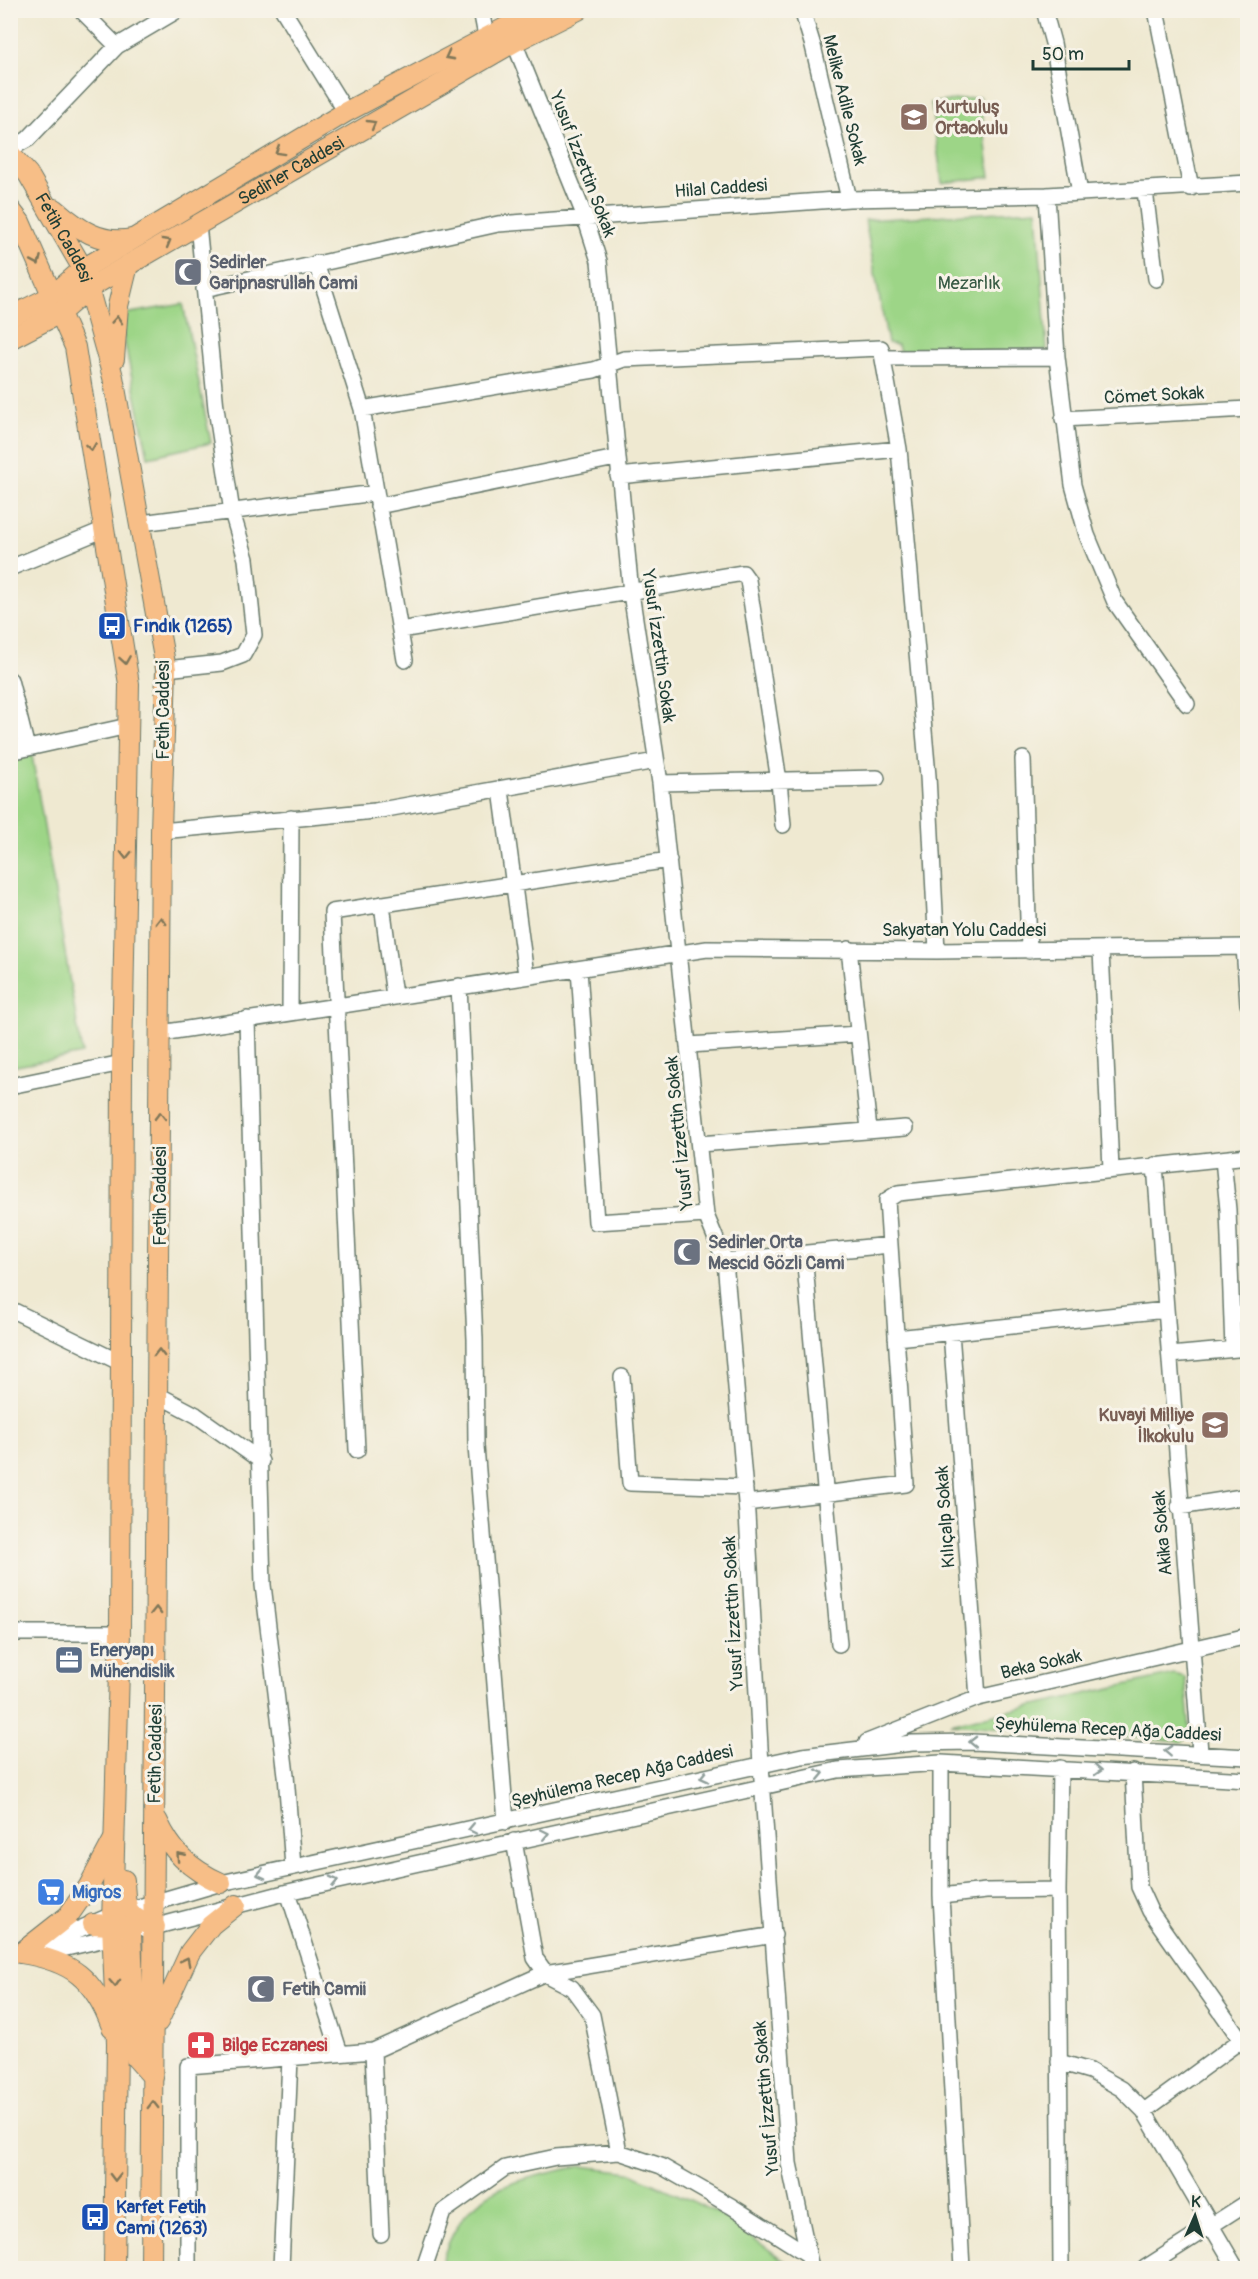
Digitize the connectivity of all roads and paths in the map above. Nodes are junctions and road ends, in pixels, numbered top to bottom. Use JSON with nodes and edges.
{"nodes":[{"id":1,"x":81,"y":10,"type":"edge"},
{"id":2,"x":178,"y":10,"type":"edge"},
{"id":3,"x":284,"y":10,"type":"edge"},
{"id":4,"x":481,"y":10,"type":"edge"},
{"id":5,"x":539,"y":10,"type":"edge"},
{"id":6,"x":578,"y":10,"type":"edge"},
{"id":7,"x":802,"y":10,"type":"edge"},
{"id":8,"x":1044,"y":10,"type":"edge"},
{"id":9,"x":1156,"y":10,"type":"edge"},
{"id":10,"x":486,"y":36,"type":"junction"},
{"id":11,"x":514,"y":42,"type":"junction"},
{"id":12,"x":117,"y":46,"type":"junction"},
{"id":13,"x":346,"y":112,"type":"junction"},
{"id":14,"x":10,"y":149,"type":"edge"},
{"id":15,"x":10,"y":154,"type":"edge"},
{"id":16,"x":1248,"y":183,"type":"edge"},
{"id":17,"x":1191,"y":188,"type":"junction"},
{"id":18,"x":1145,"y":191,"type":"junction"},
{"id":19,"x":1080,"y":193,"type":"junction"},
{"id":20,"x":1047,"y":195,"type":"junction"},
{"id":21,"x":44,"y":199,"type":"junction"},
{"id":22,"x":849,"y":199,"type":"junction"},
{"id":23,"x":10,"y":209,"type":"edge"},
{"id":24,"x":585,"y":217,"type":"junction"},
{"id":25,"x":198,"y":224,"type":"junction"},
{"id":26,"x":135,"y":238,"type":"junction"},
{"id":27,"x":316,"y":263,"type":"junction"},
{"id":28,"x":128,"y":265,"type":"junction"},
{"id":29,"x":83,"y":269,"type":"junction"},
{"id":30,"x":1156,"y":279,"type":"dead end"},
{"id":31,"x":89,"y":288,"type":"junction"},
{"id":32,"x":204,"y":289,"type":"junction"},
{"id":33,"x":56,"y":305,"type":"junction"},
{"id":34,"x":10,"y":317,"type":"edge"},
{"id":35,"x":10,"y":339,"type":"edge"},
{"id":36,"x":1057,"y":357,"type":"junction"},
{"id":37,"x":883,"y":358,"type":"junction"},
{"id":38,"x":608,"y":363,"type":"junction"},
{"id":39,"x":113,"y":377,"type":"junction"},
{"id":40,"x":362,"y":409,"type":"junction"},
{"id":41,"x":1248,"y":409,"type":"edge"},
{"id":42,"x":1063,"y":419,"type":"junction"},
{"id":43,"x":899,"y":449,"type":"junction"},
{"id":44,"x":616,"y":458,"type":"junction"},
{"id":45,"x":618,"y":476,"type":"junction"},
{"id":46,"x":377,"y":500,"type":"junction"},
{"id":47,"x":232,"y":512,"type":"junction"},
{"id":48,"x":141,"y":523,"type":"junction"},
{"id":49,"x":105,"y":529,"type":"junction"},
{"id":50,"x":10,"y":568,"type":"edge"},
{"id":51,"x":631,"y":593,"type":"junction"},
{"id":52,"x":400,"y":630,"type":"junction"},
{"id":53,"x":405,"y":660,"type":"dead end"},
{"id":54,"x":166,"y":669,"type":"junction"},
{"id":55,"x":10,"y":680,"type":"edge"},
{"id":56,"x":1187,"y":704,"type":"dead end"},
{"id":57,"x":128,"y":726,"type":"junction"},
{"id":58,"x":27,"y":748,"type":"junction"},
{"id":59,"x":10,"y":752,"type":"edge"},
{"id":60,"x":1023,"y":759,"type":"dead end"},
{"id":61,"x":656,"y":761,"type":"junction"},
{"id":62,"x":877,"y":778,"type":"dead end"},
{"id":63,"x":779,"y":781,"type":"junction"},
{"id":64,"x":660,"y":783,"type":"junction"},
{"id":65,"x":501,"y":790,"type":"junction"},
{"id":66,"x":291,"y":819,"type":"junction"},
{"id":67,"x":783,"y":825,"type":"dead end"},
{"id":68,"x":161,"y":831,"type":"junction"},
{"id":69,"x":669,"y":860,"type":"junction"},
{"id":70,"x":514,"y":884,"type":"junction"},
{"id":71,"x":382,"y":904,"type":"junction"},
{"id":72,"x":1246,"y":947,"type":"edge"},
{"id":73,"x":849,"y":949,"type":"junction"},
{"id":74,"x":1101,"y":950,"type":"junction"},
{"id":75,"x":937,"y":951,"type":"junction"},
{"id":76,"x":1029,"y":951,"type":"junction"},
{"id":77,"x":680,"y":952,"type":"junction"},
{"id":78,"x":579,"y":969,"type":"junction"},
{"id":79,"x":526,"y":975,"type":"junction"},
{"id":80,"x":459,"y":986,"type":"junction"},
{"id":81,"x":394,"y":996,"type":"junction"},
{"id":82,"x":1248,"y":1004,"type":"edge"},
{"id":83,"x":336,"y":1005,"type":"junction"},
{"id":84,"x":290,"y":1012,"type":"junction"},
{"id":85,"x":247,"y":1019,"type":"junction"},
{"id":86,"x":161,"y":1033,"type":"junction"},
{"id":87,"x":858,"y":1034,"type":"junction"},
{"id":88,"x":689,"y":1045,"type":"junction"},
{"id":89,"x":122,"y":1063,"type":"junction"},
{"id":90,"x":10,"y":1086,"type":"edge"},
{"id":91,"x":905,"y":1128,"type":"dead end"},
{"id":92,"x":869,"y":1129,"type":"junction"},
{"id":93,"x":699,"y":1144,"type":"junction"},
{"id":94,"x":1248,"y":1156,"type":"edge"},
{"id":95,"x":1223,"y":1159,"type":"junction"},
{"id":96,"x":1155,"y":1165,"type":"junction"},
{"id":97,"x":1111,"y":1169,"type":"junction"},
{"id":98,"x":706,"y":1215,"type":"junction"},
{"id":99,"x":890,"y":1245,"type":"junction"},
{"id":100,"x":804,"y":1254,"type":"junction"},
{"id":101,"x":725,"y":1261,"type":"junction"},
{"id":102,"x":10,"y":1308,"type":"edge"},
{"id":103,"x":1166,"y":1310,"type":"junction"},
{"id":104,"x":951,"y":1332,"type":"junction"},
{"id":105,"x":896,"y":1338,"type":"junction"},
{"id":106,"x":1240,"y":1348,"type":"edge"},
{"id":107,"x":1170,"y":1355,"type":"junction"},
{"id":108,"x":121,"y":1363,"type":"junction"},
{"id":109,"x":622,"y":1377,"type":"dead end"},
{"id":110,"x":158,"y":1395,"type":"junction"},
{"id":111,"x":357,"y":1450,"type":"dead end"},
{"id":112,"x":261,"y":1461,"type":"junction"},
{"id":113,"x":745,"y":1487,"type":"junction"},
{"id":114,"x":825,"y":1494,"type":"junction"},
{"id":115,"x":1248,"y":1496,"type":"edge"},
{"id":116,"x":746,"y":1503,"type":"junction"},
{"id":117,"x":1179,"y":1507,"type":"junction"},
{"id":118,"x":10,"y":1632,"type":"edge"},
{"id":119,"x":120,"y":1633,"type":"junction"},
{"id":120,"x":1248,"y":1636,"type":"edge"},
{"id":121,"x":839,"y":1644,"type":"dead end"},
{"id":122,"x":1192,"y":1649,"type":"junction"},
{"id":123,"x":978,"y":1698,"type":"junction"},
{"id":124,"x":849,"y":1749,"type":"junction"},
{"id":125,"x":1200,"y":1752,"type":"junction"},
{"id":126,"x":1248,"y":1757,"type":"edge"},
{"id":127,"x":941,"y":1763,"type":"junction"},
{"id":128,"x":761,"y":1764,"type":"junction"},
{"id":129,"x":117,"y":1767,"type":"junction"},
{"id":130,"x":1060,"y":1768,"type":"junction"},
{"id":131,"x":1133,"y":1772,"type":"junction"},
{"id":132,"x":1248,"y":1780,"type":"edge"},
{"id":133,"x":762,"y":1786,"type":"junction"},
{"id":134,"x":154,"y":1814,"type":"junction"},
{"id":135,"x":506,"y":1822,"type":"junction"},
{"id":136,"x":114,"y":1839,"type":"junction"},
{"id":137,"x":514,"y":1841,"type":"junction"},
{"id":138,"x":293,"y":1867,"type":"junction"},
{"id":139,"x":221,"y":1883,"type":"junction"},
{"id":140,"x":1058,"y":1890,"type":"junction"},
{"id":141,"x":288,"y":1892,"type":"junction"},
{"id":142,"x":941,"y":1896,"type":"junction"},
{"id":143,"x":155,"y":1901,"type":"junction"},
{"id":144,"x":237,"y":1905,"type":"junction"},
{"id":145,"x":115,"y":1924,"type":"junction"},
{"id":146,"x":154,"y":1927,"type":"junction"},
{"id":147,"x":774,"y":1935,"type":"junction"},
{"id":148,"x":16,"y":1954,"type":"edge"},
{"id":149,"x":545,"y":1973,"type":"junction"},
{"id":150,"x":153,"y":2033,"type":"junction"},
{"id":151,"x":1245,"y":2041,"type":"edge"},
{"id":152,"x":117,"y":2043,"type":"junction"},
{"id":153,"x":373,"y":2051,"type":"junction"},
{"id":154,"x":340,"y":2053,"type":"junction"},
{"id":155,"x":290,"y":2058,"type":"junction"},
{"id":156,"x":1059,"y":2062,"type":"junction"},
{"id":157,"x":153,"y":2077,"type":"junction"},
{"id":158,"x":1144,"y":2111,"type":"junction"},
{"id":159,"x":619,"y":2152,"type":"junction"},
{"id":160,"x":1248,"y":2202,"type":"edge"},
{"id":161,"x":1210,"y":2225,"type":"junction"},
{"id":162,"x":381,"y":2234,"type":"dead end"},
{"id":163,"x":809,"y":2261,"type":"edge"},
{"id":164,"x":114,"y":2268,"type":"edge"},
{"id":165,"x":152,"y":2268,"type":"edge"},
{"id":166,"x":188,"y":2268,"type":"edge"},
{"id":167,"x":281,"y":2268,"type":"edge"},
{"id":168,"x":424,"y":2268,"type":"edge"},
{"id":169,"x":962,"y":2268,"type":"edge"},
{"id":170,"x":1061,"y":2268,"type":"edge"},
{"id":171,"x":1145,"y":2268,"type":"edge"},
{"id":172,"x":1236,"y":2268,"type":"edge"}],
"edges":[{"from":1,"to":12,"type":"street"},
{"from":2,"to":12,"type":"street"},
{"from":3,"to":13,"type":"street"},
{"from":4,"to":10,"type":"street"},
{"from":5,"to":10,"type":"main road","name":"Sedirler Caddesi"},
{"from":6,"to":11,"type":"main road","name":"Sedirler Caddesi"},
{"from":7,"to":22,"type":"street","name":"Melike Adile Sokak"},
{"from":8,"to":19,"type":"street"},
{"from":9,"to":17,"type":"street"},
{"from":10,"to":11,"type":"street"},
{"from":10,"to":13,"type":"main road","name":"Sedirler Caddesi","one_way":true},
{"from":11,"to":24,"type":"street","name":"Yusuf İzzettin Sokak"},
{"from":25,"to":11,"type":"main road","name":"Sedirler Caddesi","one_way":true},
{"from":12,"to":14,"type":"street"},
{"from":13,"to":26,"type":"main road","name":"Sedirler Caddesi","one_way":true},
{"from":15,"to":21,"type":"main road","name":"Fetih Caddesi"},
{"from":16,"to":17,"type":"street","name":"Hilal Caddesi"},
{"from":17,"to":18,"type":"street","name":"Hilal Caddesi"},
{"from":18,"to":19,"type":"street","name":"Hilal Caddesi"},
{"from":18,"to":30,"type":"street"},
{"from":19,"to":20,"type":"street","name":"Hilal Caddesi"},
{"from":20,"to":22,"type":"street","name":"Hilal Caddesi"},
{"from":20,"to":36,"type":"street"},
{"from":21,"to":26,"type":"main road"},
{"from":21,"to":29,"type":"main road","name":"Fetih Caddesi"},
{"from":22,"to":24,"type":"street","name":"Hilal Caddesi"},
{"from":23,"to":33,"type":"main road","name":"Fetih Caddesi","one_way":true},
{"from":24,"to":27,"type":"street","name":"Hilal Caddesi"},
{"from":24,"to":38,"type":"street","name":"Yusuf İzzettin Sokak"},
{"from":28,"to":25,"type":"main road","name":"Sedirler Caddesi","one_way":true},
{"from":25,"to":32,"type":"street"},
{"from":26,"to":29,"type":"main road","name":"Sedirler Caddesi"},
{"from":27,"to":32,"type":"street","name":"Hilal Caddesi"},
{"from":27,"to":40,"type":"street"},
{"from":28,"to":31,"type":"main road","name":"Sedirler Caddesi"},
{"from":39,"to":28,"type":"main road","one_way":true},
{"from":29,"to":31,"type":"main road","name":"Fetih Caddesi"},
{"from":29,"to":33,"type":"main road","name":"Sedirler Caddesi"},
{"from":31,"to":33,"type":"main road","name":"Sedirler Caddesi"},
{"from":31,"to":39,"type":"main road","name":"Fetih Caddesi"},
{"from":32,"to":47,"type":"street"},
{"from":33,"to":34,"type":"main road","name":"Sedirler Caddesi"},
{"from":33,"to":35,"type":"main road","name":"Sedirler Caddesi"},
{"from":33,"to":49,"type":"main road","name":"Fetih Caddesi","one_way":true},
{"from":36,"to":37,"type":"street"},
{"from":36,"to":42,"type":"street"},
{"from":37,"to":38,"type":"street"},
{"from":37,"to":43,"type":"street"},
{"from":38,"to":40,"type":"street"},
{"from":38,"to":44,"type":"street","name":"Yusuf İzzettin Sokak"},
{"from":39,"to":48,"type":"main road","name":"Fetih Caddesi"},
{"from":40,"to":46,"type":"street"},
{"from":41,"to":42,"type":"street","name":"Cömet Sokak"},
{"from":42,"to":56,"type":"street"},
{"from":43,"to":45,"type":"street"},
{"from":43,"to":75,"type":"street"},
{"from":44,"to":45,"type":"street","name":"Yusuf İzzettin Sokak"},
{"from":44,"to":46,"type":"street"},
{"from":45,"to":51,"type":"street","name":"Yusuf İzzettin Sokak"},
{"from":46,"to":47,"type":"street"},
{"from":46,"to":52,"type":"street"},
{"from":47,"to":48,"type":"street"},
{"from":47,"to":54,"type":"street"},
{"from":48,"to":54,"type":"main road","name":"Fetih Caddesi"},
{"from":49,"to":50,"type":"street"},
{"from":49,"to":57,"type":"main road","name":"Fetih Caddesi","one_way":true},
{"from":51,"to":52,"type":"street"},
{"from":51,"to":61,"type":"street","name":"Yusuf İzzettin Sokak"},
{"from":51,"to":63,"type":"street"},
{"from":52,"to":53,"type":"street"},
{"from":54,"to":68,"type":"main road","name":"Fetih Caddesi"},
{"from":55,"to":58,"type":"street"},
{"from":57,"to":58,"type":"street"},
{"from":57,"to":89,"type":"main road","name":"Fetih Caddesi","one_way":true},
{"from":58,"to":59,"type":"street"},
{"from":60,"to":76,"type":"street"},
{"from":61,"to":64,"type":"street","name":"Yusuf İzzettin Sokak"},
{"from":61,"to":65,"type":"street"},
{"from":62,"to":63,"type":"street"},
{"from":63,"to":64,"type":"street"},
{"from":63,"to":67,"type":"street"},
{"from":64,"to":69,"type":"street","name":"Yusuf İzzettin Sokak"},
{"from":65,"to":66,"type":"street"},
{"from":65,"to":70,"type":"street"},
{"from":66,"to":68,"type":"street"},
{"from":66,"to":84,"type":"street"},
{"from":86,"to":68,"type":"main road","name":"Fetih Caddesi","one_way":true},
{"from":69,"to":70,"type":"street"},
{"from":69,"to":77,"type":"street","name":"Yusuf İzzettin Sokak"},
{"from":70,"to":71,"type":"street"},
{"from":70,"to":79,"type":"street"},
{"from":71,"to":81,"type":"street"},
{"from":71,"to":83,"type":"street"},
{"from":72,"to":74,"type":"street","name":"Sakyatan Yolu Caddesi"},
{"from":72,"to":82,"type":"street"},
{"from":73,"to":75,"type":"street","name":"Sakyatan Yolu Caddesi"},
{"from":73,"to":77,"type":"street","name":"Sakyatan Yolu Caddesi"},
{"from":73,"to":87,"type":"street"},
{"from":74,"to":76,"type":"street","name":"Sakyatan Yolu Caddesi"},
{"from":74,"to":97,"type":"street"},
{"from":75,"to":76,"type":"street","name":"Sakyatan Yolu Caddesi"},
{"from":77,"to":78,"type":"street","name":"Sakyatan Yolu Caddesi"},
{"from":77,"to":88,"type":"street","name":"Yusuf İzzettin Sokak"},
{"from":78,"to":79,"type":"street","name":"Sakyatan Yolu Caddesi"},
{"from":78,"to":98,"type":"street"},
{"from":79,"to":80,"type":"street","name":"Sakyatan Yolu Caddesi"},
{"from":80,"to":81,"type":"street","name":"Sakyatan Yolu Caddesi"},
{"from":80,"to":135,"type":"street"},
{"from":81,"to":83,"type":"street","name":"Sakyatan Yolu Caddesi"},
{"from":83,"to":84,"type":"street","name":"Sakyatan Yolu Caddesi"},
{"from":83,"to":111,"type":"street"},
{"from":84,"to":85,"type":"street","name":"Sakyatan Yolu Caddesi"},
{"from":85,"to":86,"type":"street","name":"Sakyatan Yolu Caddesi"},
{"from":85,"to":112,"type":"street"},
{"from":110,"to":86,"type":"main road","name":"Fetih Caddesi","one_way":true},
{"from":87,"to":88,"type":"street"},
{"from":87,"to":92,"type":"street"},
{"from":88,"to":93,"type":"street","name":"Yusuf İzzettin Sokak"},
{"from":89,"to":90,"type":"street"},
{"from":89,"to":108,"type":"main road","name":"Fetih Caddesi"},
{"from":91,"to":92,"type":"street"},
{"from":92,"to":93,"type":"street"},
{"from":93,"to":98,"type":"street","name":"Yusuf İzzettin Sokak"},
{"from":94,"to":95,"type":"street"},
{"from":95,"to":96,"type":"street"},
{"from":95,"to":106,"type":"street"},
{"from":96,"to":97,"type":"street"},
{"from":96,"to":103,"type":"street","name":"Akika Sokak"},
{"from":97,"to":99,"type":"street"},
{"from":98,"to":101,"type":"street","name":"Yusuf İzzettin Sokak"},
{"from":99,"to":100,"type":"street"},
{"from":99,"to":105,"type":"street"},
{"from":100,"to":101,"type":"street"},
{"from":100,"to":114,"type":"street"},
{"from":101,"to":113,"type":"street","name":"Yusuf İzzettin Sokak"},
{"from":102,"to":108,"type":"street"},
{"from":103,"to":104,"type":"street"},
{"from":103,"to":107,"type":"street","name":"Akika Sokak"},
{"from":104,"to":105,"type":"street"},
{"from":104,"to":123,"type":"street","name":"Kılıçalp Sokak"},
{"from":105,"to":114,"type":"street"},
{"from":106,"to":107,"type":"street"},
{"from":107,"to":117,"type":"street","name":"Akika Sokak"},
{"from":108,"to":119,"type":"main road","name":"Fetih Caddesi"},
{"from":109,"to":113,"type":"street"},
{"from":110,"to":112,"type":"street"},
{"from":134,"to":110,"type":"main road","name":"Fetih Caddesi","one_way":true},
{"from":112,"to":138,"type":"street"},
{"from":113,"to":116,"type":"street","name":"Yusuf İzzettin Sokak"},
{"from":114,"to":116,"type":"street"},
{"from":114,"to":121,"type":"street"},
{"from":115,"to":117,"type":"street"},
{"from":116,"to":128,"type":"street","name":"Yusuf İzzettin Sokak"},
{"from":117,"to":122,"type":"street","name":"Akika Sokak"},
{"from":118,"to":119,"type":"street"},
{"from":119,"to":129,"type":"main road","name":"Fetih Caddesi"},
{"from":120,"to":122,"type":"street","name":"Beka Sokak"},
{"from":122,"to":123,"type":"street","name":"Beka Sokak"},
{"from":122,"to":125,"type":"street","name":"Akika Sokak"},
{"from":123,"to":124,"type":"street","name":"Beka Sokak"},
{"from":125,"to":124,"type":"street","name":"Şeyhülema Recep Ağa Caddesi","one_way":true},
{"from":124,"to":128,"type":"street","name":"Şeyhülema Recep Ağa Caddesi"},
{"from":125,"to":126,"type":"street","name":"Şeyhülema Recep Ağa Caddesi"},
{"from":127,"to":130,"type":"street"},
{"from":133,"to":127,"type":"street","one_way":true},
{"from":127,"to":142,"type":"street"},
{"from":128,"to":133,"type":"street","name":"Yusuf İzzettin Sokak"},
{"from":128,"to":135,"type":"street","name":"Şeyhülema Recep Ağa Caddesi","one_way":true},
{"from":129,"to":136,"type":"main road","name":"Fetih Caddesi"},
{"from":129,"to":145,"type":"main road"},
{"from":130,"to":131,"type":"street","one_way":true},
{"from":130,"to":140,"type":"street"},
{"from":131,"to":132,"type":"street"},
{"from":131,"to":151,"type":"street"},
{"from":137,"to":133,"type":"street","one_way":true},
{"from":133,"to":147,"type":"street","name":"Yusuf İzzettin Sokak"},
{"from":139,"to":134,"type":"main road","one_way":true},
{"from":134,"to":143,"type":"main road","name":"Fetih Caddesi"},
{"from":135,"to":138,"type":"street","name":"Şeyhülema Recep Ağa Caddesi","one_way":true},
{"from":136,"to":145,"type":"main road","name":"Fetih Caddesi"},
{"from":136,"to":148,"type":"main road"},
{"from":141,"to":137,"type":"street","one_way":true},
{"from":137,"to":149,"type":"street"},
{"from":138,"to":139,"type":"street","name":"Şeyhülema Recep Ağa Caddesi","one_way":true},
{"from":139,"to":143,"type":"street","name":"Şeyhülema Recep Ağa Caddesi"},
{"from":140,"to":142,"type":"street"},
{"from":140,"to":156,"type":"street"},
{"from":141,"to":144,"type":"street"},
{"from":141,"to":154,"type":"street"},
{"from":142,"to":169,"type":"street"},
{"from":143,"to":145,"type":"street","name":"Şeyhülema Recep Ağa Caddesi"},
{"from":143,"to":146,"type":"main road","name":"Fetih Caddesi"},
{"from":144,"to":146,"type":"street"},
{"from":150,"to":144,"type":"main road","one_way":true},
{"from":145,"to":146,"type":"main road"},
{"from":145,"to":148,"type":"street","name":"Şeyhülema Recep Ağa Caddesi"},
{"from":145,"to":148,"type":"street","name":"Şeyhülema Recep Ağa Caddesi"},
{"from":145,"to":152,"type":"main road","name":"Fetih Caddesi","one_way":true},
{"from":145,"to":157,"type":"main road"},
{"from":146,"to":150,"type":"main road","name":"Fetih Caddesi"},
{"from":147,"to":149,"type":"street"},
{"from":147,"to":163,"type":"street","name":"Yusuf İzzettin Sokak"},
{"from":148,"to":152,"type":"main road"},
{"from":149,"to":153,"type":"street"},
{"from":149,"to":159,"type":"street"},
{"from":150,"to":157,"type":"main road","name":"Fetih Caddesi"},
{"from":151,"to":158,"type":"street"},
{"from":152,"to":164,"type":"main road","name":"Fetih Caddesi","one_way":true},
{"from":153,"to":154,"type":"street"},
{"from":153,"to":162,"type":"street"},
{"from":154,"to":155,"type":"street"},
{"from":155,"to":166,"type":"street"},
{"from":155,"to":167,"type":"street"},
{"from":156,"to":158,"type":"street"},
{"from":156,"to":170,"type":"street"},
{"from":165,"to":157,"type":"main road","name":"Fetih Caddesi","one_way":true},
{"from":158,"to":161,"type":"street"},
{"from":159,"to":163,"type":"street"},
{"from":159,"to":168,"type":"street"},
{"from":160,"to":161,"type":"street"},
{"from":161,"to":171,"type":"street"},
{"from":161,"to":172,"type":"street"}]}
